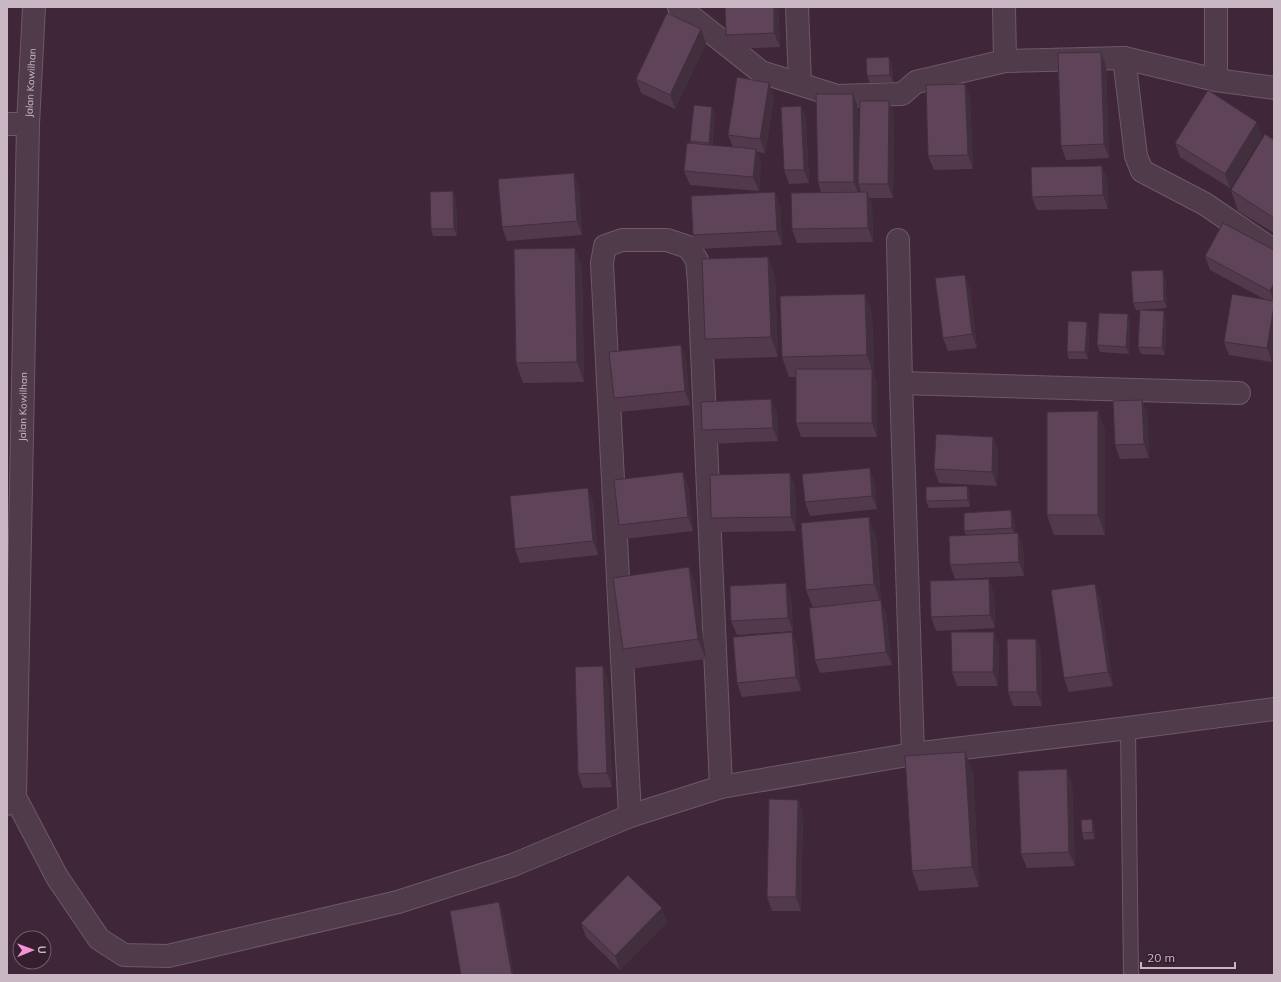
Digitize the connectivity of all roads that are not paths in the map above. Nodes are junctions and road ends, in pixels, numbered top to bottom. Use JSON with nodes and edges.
{"nodes":[{"id":1,"x":34,"y":7,"type":"edge"},
{"id":2,"x":679,"y":7,"type":"edge"},
{"id":3,"x":797,"y":7,"type":"edge"},
{"id":4,"x":1004,"y":7,"type":"edge"},
{"id":5,"x":1216,"y":7,"type":"edge"},
{"id":6,"x":1124,"y":58,"type":"junction"},
{"id":7,"x":1005,"y":61,"type":"junction"},
{"id":8,"x":1216,"y":80,"type":"junction"},
{"id":9,"x":800,"y":84,"type":"junction"},
{"id":10,"x":1274,"y":88,"type":"edge"},
{"id":11,"x":18,"y":124,"type":"edge"},
{"id":12,"x":898,"y":240,"type":"dead end"},
{"id":13,"x":1274,"y":250,"type":"edge"},
{"id":14,"x":901,"y":383,"type":"junction"},
{"id":15,"x":1239,"y":393,"type":"dead end"},
{"id":16,"x":1274,"y":709,"type":"edge"},
{"id":17,"x":1128,"y":728,"type":"junction"},
{"id":18,"x":913,"y":754,"type":"junction"},
{"id":19,"x":722,"y":787,"type":"junction"},
{"id":20,"x":11,"y":800,"type":"edge"},
{"id":21,"x":630,"y":816,"type":"junction"},
{"id":22,"x":1131,"y":975,"type":"edge"}],
"edges":[{"from":1,"to":11,"type":"street","name":"Jalan Kowilhan"},
{"from":2,"to":9,"type":"street"},
{"from":3,"to":9,"type":"street"},
{"from":4,"to":7,"type":"street"},
{"from":5,"to":8,"type":"street"},
{"from":6,"to":7,"type":"street"},
{"from":6,"to":8,"type":"street"},
{"from":6,"to":13,"type":"street"},
{"from":7,"to":9,"type":"street"},
{"from":8,"to":10,"type":"street"},
{"from":11,"to":20,"type":"street","name":"Jalan Kowilhan"},
{"from":12,"to":14,"type":"street"},
{"from":14,"to":15,"type":"street"},
{"from":14,"to":18,"type":"street"},
{"from":16,"to":17,"type":"street"},
{"from":17,"to":18,"type":"street"},
{"from":17,"to":22,"type":"lane"},
{"from":18,"to":19,"type":"street"},
{"from":19,"to":21,"type":"street"},
{"from":19,"to":21,"type":"street"},
{"from":20,"to":21,"type":"street"}]}
